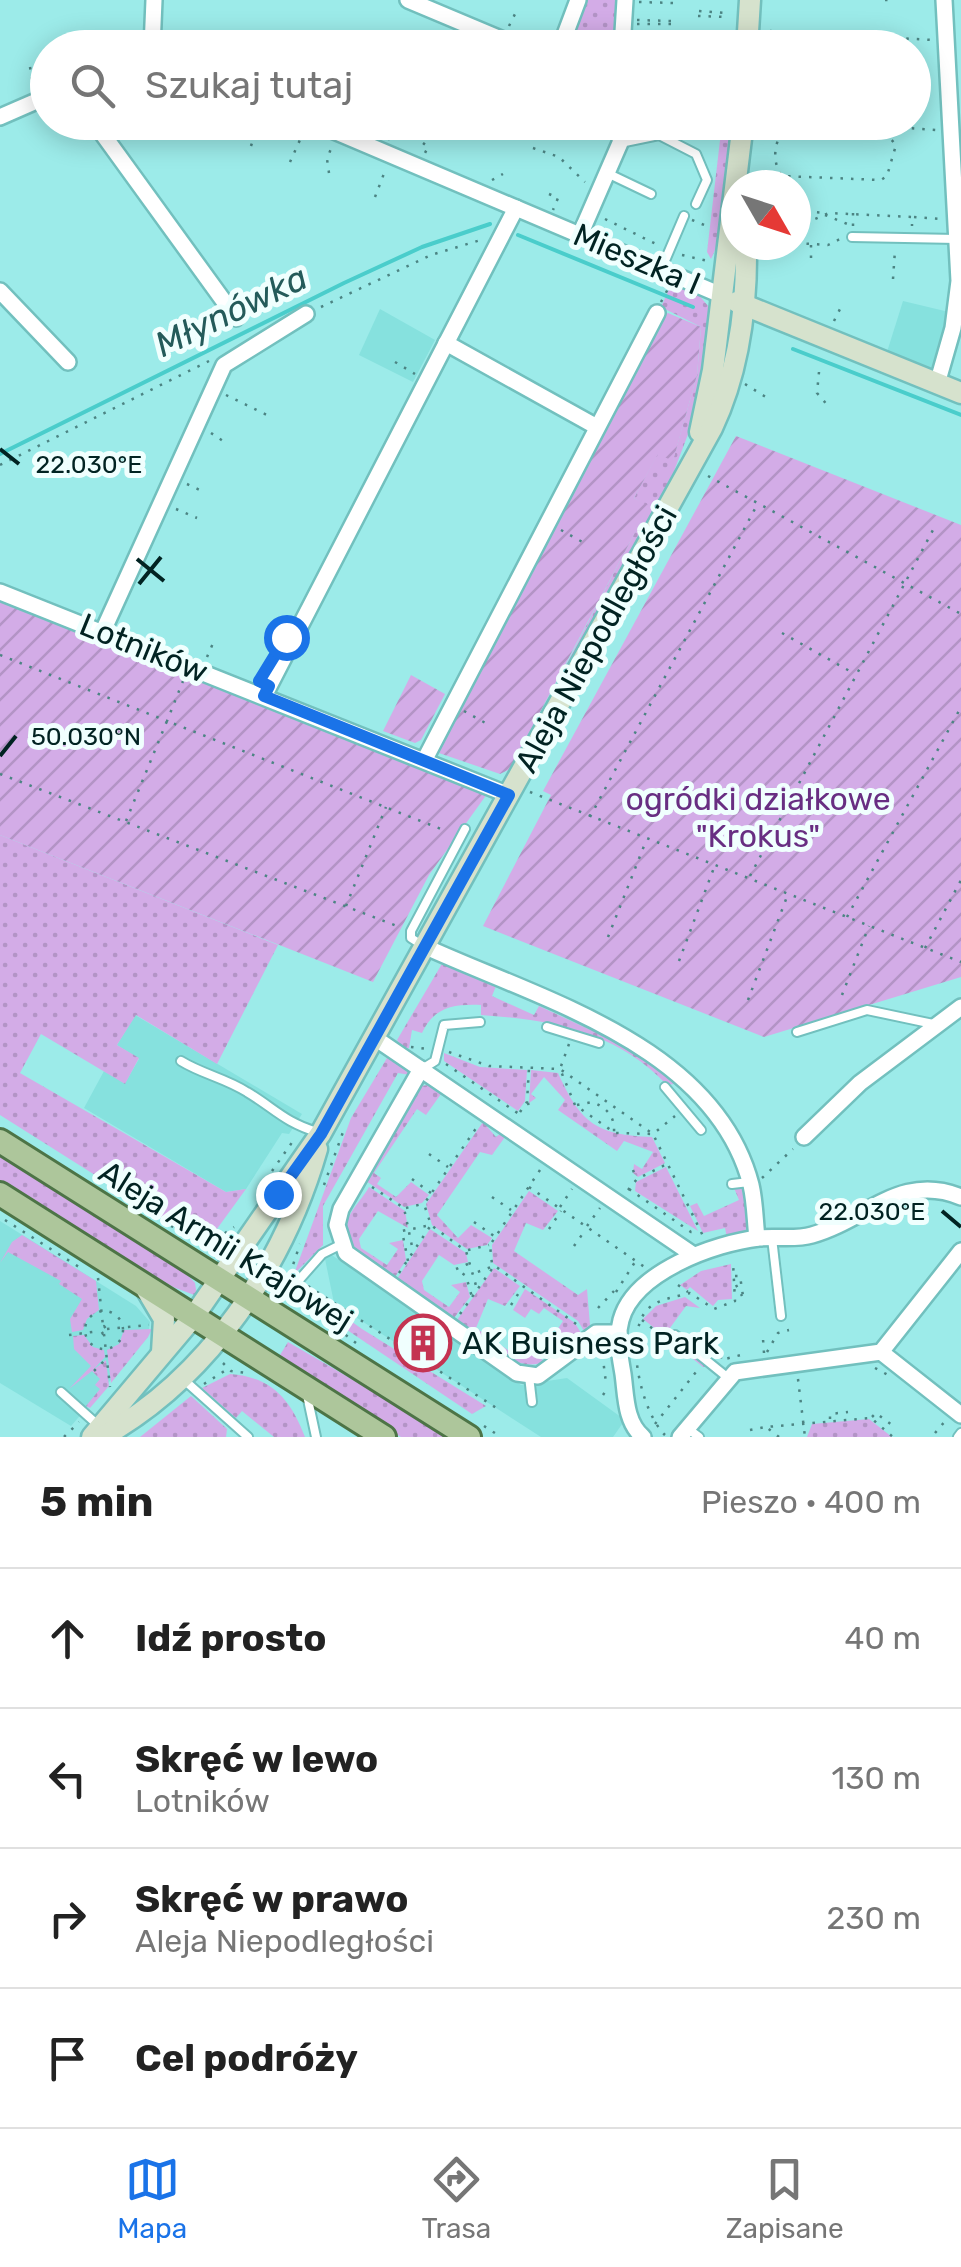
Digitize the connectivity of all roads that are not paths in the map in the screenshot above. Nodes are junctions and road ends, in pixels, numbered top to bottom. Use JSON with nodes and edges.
{"nodes":[{"id":1,"x":154,"y":0,"type":"edge"},
{"id":2,"x":408,"y":0,"type":"edge"},
{"id":3,"x":578,"y":0,"type":"edge"},
{"id":4,"x":750,"y":0,"type":"edge"},
{"id":5,"x":944,"y":0,"type":"edge"},
{"id":6,"x":624,"y":1,"type":"edge"},
{"id":7,"x":153,"y":30,"type":"edge"},
{"id":8,"x":479,"y":30,"type":"edge"},
{"id":9,"x":563,"y":30,"type":"edge"},
{"id":10,"x":624,"y":30,"type":"edge"},
{"id":11,"x":748,"y":30,"type":"edge"},
{"id":12,"x":30,"y":100,"type":"edge"},
{"id":13,"x":0,"y":117,"type":"edge"},
{"id":14,"x":107,"y":140,"type":"edge"},
{"id":15,"x":360,"y":140,"type":"edge"},
{"id":16,"x":620,"y":140,"type":"edge"},
{"id":17,"x":637,"y":140,"type":"edge"},
{"id":18,"x":669,"y":140,"type":"edge"},
{"id":19,"x":741,"y":140,"type":"edge"},
{"id":20,"x":742,"y":140,"type":"edge"},
{"id":21,"x":620,"y":144,"type":"junction"},
{"id":22,"x":744,"y":170,"type":"edge"},
{"id":23,"x":607,"y":173,"type":"junction"},
{"id":24,"x":651,"y":194,"type":"dead end"},
{"id":25,"x":696,"y":204,"type":"dead end"},
{"id":26,"x":514,"y":212,"type":"junction"},
{"id":27,"x":684,"y":216,"type":"road end"},
{"id":28,"x":580,"y":235,"type":"junction"},
{"id":29,"x":852,"y":238,"type":"dead end"},
{"id":30,"x":956,"y":239,"type":"junction"},
{"id":31,"x":746,"y":260,"type":"edge"},
{"id":32,"x":661,"y":270,"type":"junction"},
{"id":33,"x":0,"y":291,"type":"edge"},
{"id":34,"x":721,"y":295,"type":"junction"},
{"id":35,"x":745,"y":305,"type":"junction"},
{"id":36,"x":658,"y":310,"type":"road end"},
{"id":37,"x":306,"y":314,"type":"road end"},
{"id":38,"x":236,"y":318,"type":"dead end"},
{"id":39,"x":446,"y":343,"type":"junction"},
{"id":40,"x":68,"y":362,"type":"dead end"},
{"id":41,"x":937,"y":384,"type":"junction"},
{"id":42,"x":961,"y":393,"type":"edge"},
{"id":43,"x":597,"y":427,"type":"junction"},
{"id":44,"x":699,"y":466,"type":"junction"},
{"id":45,"x":0,"y":592,"type":"edge"},
{"id":46,"x":103,"y":631,"type":"junction"},
{"id":47,"x":264,"y":696,"type":"junction"},
{"id":48,"x":425,"y":759,"type":"junction"},
{"id":49,"x":512,"y":790,"type":"junction"},
{"id":50,"x":465,"y":829,"type":"dead end"},
{"id":51,"x":426,"y":946,"type":"junction"},
{"id":52,"x":961,"y":1008,"type":"edge"},
{"id":53,"x":480,"y":1022,"type":"dead end"},
{"id":54,"x":938,"y":1025,"type":"junction"},
{"id":55,"x":546,"y":1027,"type":"dead end"},
{"id":56,"x":797,"y":1032,"type":"dead end"},
{"id":57,"x":375,"y":1038,"type":"junction"},
{"id":58,"x":599,"y":1044,"type":"dead end"},
{"id":59,"x":180,"y":1061,"type":"dead end"},
{"id":60,"x":421,"y":1069,"type":"junction"},
{"id":61,"x":688,"y":1080,"type":"junction"},
{"id":62,"x":664,"y":1088,"type":"dead end"},
{"id":63,"x":673,"y":1096,"type":"junction"},
{"id":64,"x":712,"y":1107,"type":"junction"},
{"id":65,"x":321,"y":1134,"type":"junction"},
{"id":66,"x":804,"y":1137,"type":"dead end"},
{"id":67,"x":0,"y":1141,"type":"edge"},
{"id":68,"x":755,"y":1181,"type":"junction"},
{"id":69,"x":732,"y":1184,"type":"dead end"},
{"id":70,"x":0,"y":1194,"type":"edge"},
{"id":71,"x":961,"y":1197,"type":"edge"},
{"id":72,"x":765,"y":1238,"type":"junction"},
{"id":73,"x":342,"y":1244,"type":"junction"},
{"id":74,"x":692,"y":1254,"type":"junction"},
{"id":75,"x":958,"y":1261,"type":"edge"},
{"id":76,"x":218,"y":1280,"type":"junction"},
{"id":77,"x":299,"y":1280,"type":"road end"},
{"id":78,"x":144,"y":1286,"type":"junction"},
{"id":79,"x":248,"y":1299,"type":"junction"},
{"id":80,"x":194,"y":1316,"type":"junction"},
{"id":81,"x":781,"y":1316,"type":"dead end"},
{"id":82,"x":619,"y":1333,"type":"junction"},
{"id":83,"x":223,"y":1334,"type":"junction"},
{"id":84,"x":673,"y":1339,"type":"road end"},
{"id":85,"x":883,"y":1360,"type":"junction"},
{"id":86,"x":154,"y":1366,"type":"junction"},
{"id":87,"x":180,"y":1376,"type":"junction"},
{"id":88,"x":529,"y":1376,"type":"junction"},
{"id":89,"x":728,"y":1377,"type":"junction"},
{"id":90,"x":299,"y":1384,"type":"junction"},
{"id":91,"x":61,"y":1392,"type":"dead end"},
{"id":92,"x":532,"y":1402,"type":"dead end"},
{"id":93,"x":955,"y":1415,"type":"edge"},
{"id":94,"x":233,"y":1426,"type":"junction"},
{"id":95,"x":98,"y":1430,"type":"edge"},
{"id":96,"x":649,"y":1431,"type":"edge"},
{"id":97,"x":689,"y":1434,"type":"edge"},
{"id":98,"x":232,"y":1437,"type":"edge"},
{"id":99,"x":248,"y":1437,"type":"edge"},
{"id":100,"x":316,"y":1437,"type":"edge"},
{"id":101,"x":384,"y":1437,"type":"edge"},
{"id":102,"x":469,"y":1437,"type":"edge"}],
"edges":[{"from":1,"to":7,"type":"street"},
{"from":2,"to":8,"type":"street"},
{"from":3,"to":9,"type":"street"},
{"from":4,"to":11,"type":"street"},
{"from":5,"to":30,"type":"street"},
{"from":6,"to":10,"type":"street"},
{"from":12,"to":13,"type":"street"},
{"from":14,"to":38,"type":"street"},
{"from":15,"to":26,"type":"street","name":"Mieszka I"},
{"from":16,"to":21,"type":"street"},
{"from":17,"to":21,"type":"lane"},
{"from":18,"to":25,"type":"lane"},
{"from":19,"to":34,"type":"street","name":"Aleja Niepodległości"},
{"from":20,"to":22,"type":"street","name":"Aleja Niepodległości"},
{"from":21,"to":23,"type":"street"},
{"from":23,"to":24,"type":"lane"},
{"from":23,"to":28,"type":"street"},
{"from":26,"to":28,"type":"street","name":"Mieszka I"},
{"from":26,"to":39,"type":"street"},
{"from":27,"to":32,"type":"lane"},
{"from":28,"to":32,"type":"street","name":"Mieszka I"},
{"from":29,"to":30,"type":"lane"},
{"from":30,"to":41,"type":"street"},
{"from":31,"to":35,"type":"street","name":"Aleja Niepodległości"},
{"from":32,"to":34,"type":"street","name":"Mieszka I"},
{"from":33,"to":40,"type":"street"},
{"from":34,"to":35,"type":"street","name":"Mieszka I"},
{"from":34,"to":44,"type":"street","name":"Aleja Niepodległości"},
{"from":35,"to":41,"type":"street","name":"Mieszka I"},
{"from":35,"to":44,"type":"street","name":"Aleja Niepodległości"},
{"from":36,"to":43,"type":"street"},
{"from":37,"to":46,"type":"street"},
{"from":39,"to":43,"type":"street"},
{"from":39,"to":47,"type":"street"},
{"from":41,"to":42,"type":"street","name":"Mieszka I"},
{"from":43,"to":48,"type":"street"},
{"from":44,"to":49,"type":"street","name":"Aleja Niepodległości"},
{"from":45,"to":46,"type":"street","name":"Lotników"},
{"from":46,"to":47,"type":"street","name":"Lotników"},
{"from":47,"to":48,"type":"street","name":"Lotników"},
{"from":48,"to":49,"type":"street","name":"Lotników"},
{"from":49,"to":51,"type":"street","name":"Aleja Niepodległości"},
{"from":50,"to":51,"type":"lane"},
{"from":51,"to":57,"type":"street","name":"Aleja Niepodległości"},
{"from":51,"to":61,"type":"street"},
{"from":52,"to":54,"type":"street"},
{"from":53,"to":60,"type":"lane"},
{"from":54,"to":56,"type":"lane"},
{"from":54,"to":66,"type":"street"},
{"from":55,"to":58,"type":"lane"},
{"from":57,"to":60,"type":"street"},
{"from":57,"to":65,"type":"street","name":"Aleja Niepodległości"},
{"from":59,"to":65,"type":"lane"},
{"from":60,"to":73,"type":"street"},
{"from":60,"to":74,"type":"street"},
{"from":61,"to":63,"type":"lane"},
{"from":61,"to":64,"type":"street"},
{"from":62,"to":63,"type":"lane"},
{"from":63,"to":64,"type":"lane"},
{"from":64,"to":68,"type":"street"},
{"from":65,"to":76,"type":"street","name":"Aleja Niepodległości"},
{"from":65,"to":79,"type":"street","name":"Aleja Niepodległości"},
{"from":67,"to":76,"type":"main road","name":"Aleja Armii Krajowej"},
{"from":68,"to":69,"type":"lane"},
{"from":68,"to":72,"type":"street"},
{"from":70,"to":78,"type":"main road"},
{"from":71,"to":72,"type":"street"},
{"from":72,"to":74,"type":"street"},
{"from":72,"to":81,"type":"lane"},
{"from":73,"to":77,"type":"lane"},
{"from":73,"to":88,"type":"street"},
{"from":74,"to":82,"type":"street"},
{"from":75,"to":85,"type":"street"},
{"from":76,"to":79,"type":"main road","name":"Aleja Armii Krajowej"},
{"from":76,"to":80,"type":"street","name":"Aleja Niepodległości"},
{"from":78,"to":80,"type":"main road"},
{"from":78,"to":86,"type":"street"},
{"from":79,"to":83,"type":"street","name":"Aleja Niepodległości"},
{"from":79,"to":102,"type":"main road","name":"Aleja Armii Krajowej"},
{"from":80,"to":83,"type":"main road"},
{"from":80,"to":86,"type":"street","name":"Aleja Niepodległości"},
{"from":82,"to":88,"type":"street"},
{"from":82,"to":96,"type":"street"},
{"from":83,"to":87,"type":"street","name":"Aleja Niepodległości"},
{"from":83,"to":90,"type":"main road"},
{"from":84,"to":89,"type":"lane"},
{"from":85,"to":89,"type":"street"},
{"from":85,"to":93,"type":"street"},
{"from":86,"to":95,"type":"street","name":"Aleja Niepodległości"},
{"from":87,"to":94,"type":"lane"},
{"from":87,"to":95,"type":"street","name":"Aleja Niepodległości"},
{"from":88,"to":92,"type":"lane"},
{"from":89,"to":97,"type":"street"},
{"from":90,"to":100,"type":"lane"},
{"from":90,"to":101,"type":"main road"},
{"from":91,"to":95,"type":"lane"},
{"from":94,"to":98,"type":"lane"},
{"from":94,"to":99,"type":"lane"}]}
